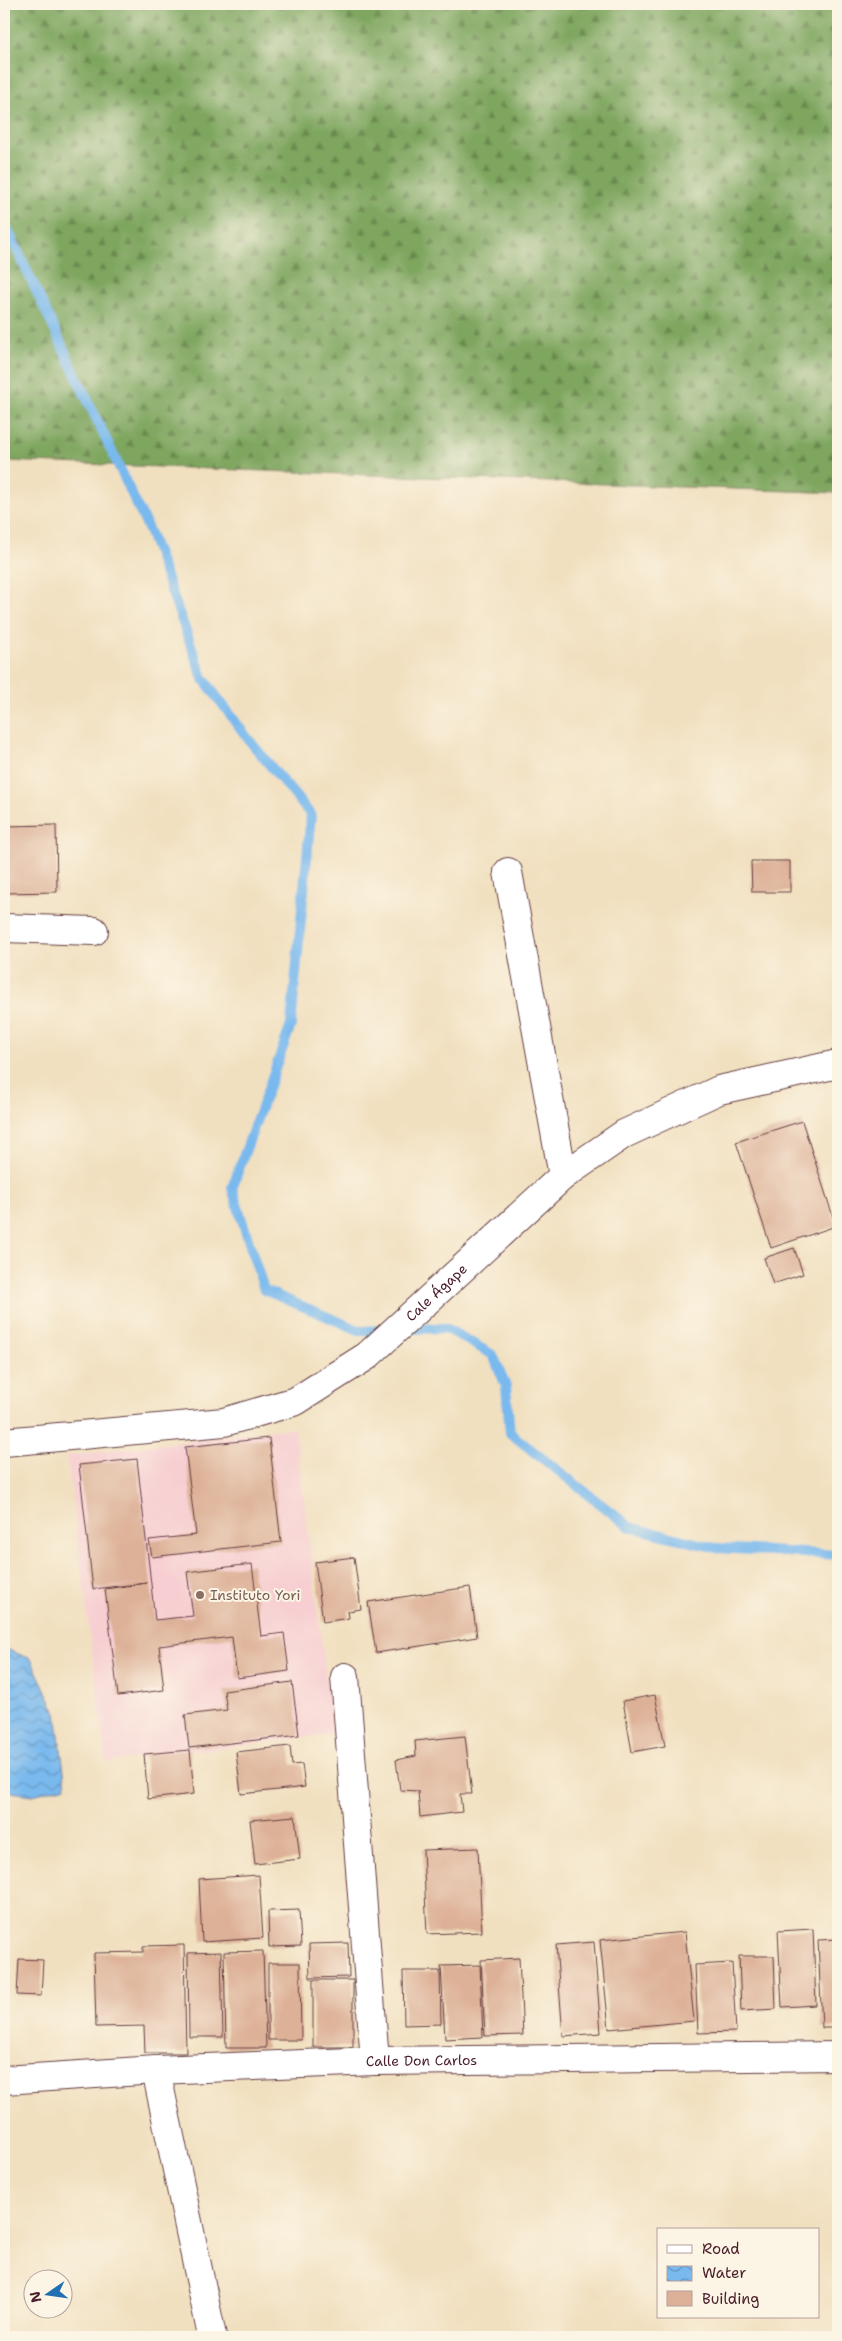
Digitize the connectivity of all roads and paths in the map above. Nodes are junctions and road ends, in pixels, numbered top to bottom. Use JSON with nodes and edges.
{"nodes":[{"id":1,"x":508,"y":872,"type":"dead end"},
{"id":2,"x":4,"y":928,"type":"edge"},
{"id":3,"x":94,"y":931,"type":"dead end"},
{"id":4,"x":838,"y":1064,"type":"edge"},
{"id":5,"x":563,"y":1176,"type":"junction"},
{"id":6,"x":4,"y":1442,"type":"edge"},
{"id":7,"x":345,"y":1677,"type":"dead end"},
{"id":8,"x":838,"y":2056,"type":"edge"},
{"id":9,"x":375,"y":2061,"type":"junction"},
{"id":10,"x":156,"y":2070,"type":"junction"},
{"id":11,"x":4,"y":2080,"type":"edge"},
{"id":12,"x":212,"y":2336,"type":"dead end"}],
"edges":[{"from":1,"to":5,"type":"street"},
{"from":2,"to":3,"type":"street"},
{"from":4,"to":5,"type":"street","name":"Cale Ágape"},
{"from":5,"to":6,"type":"street","name":"Cale Ágape"},
{"from":7,"to":9,"type":"street"},
{"from":8,"to":9,"type":"street","name":"Calle Don Carlos"},
{"from":9,"to":10,"type":"street","name":"Calle Don Carlos"},
{"from":10,"to":11,"type":"street","name":"Calle Don Carlos"},
{"from":10,"to":12,"type":"street"}]}
